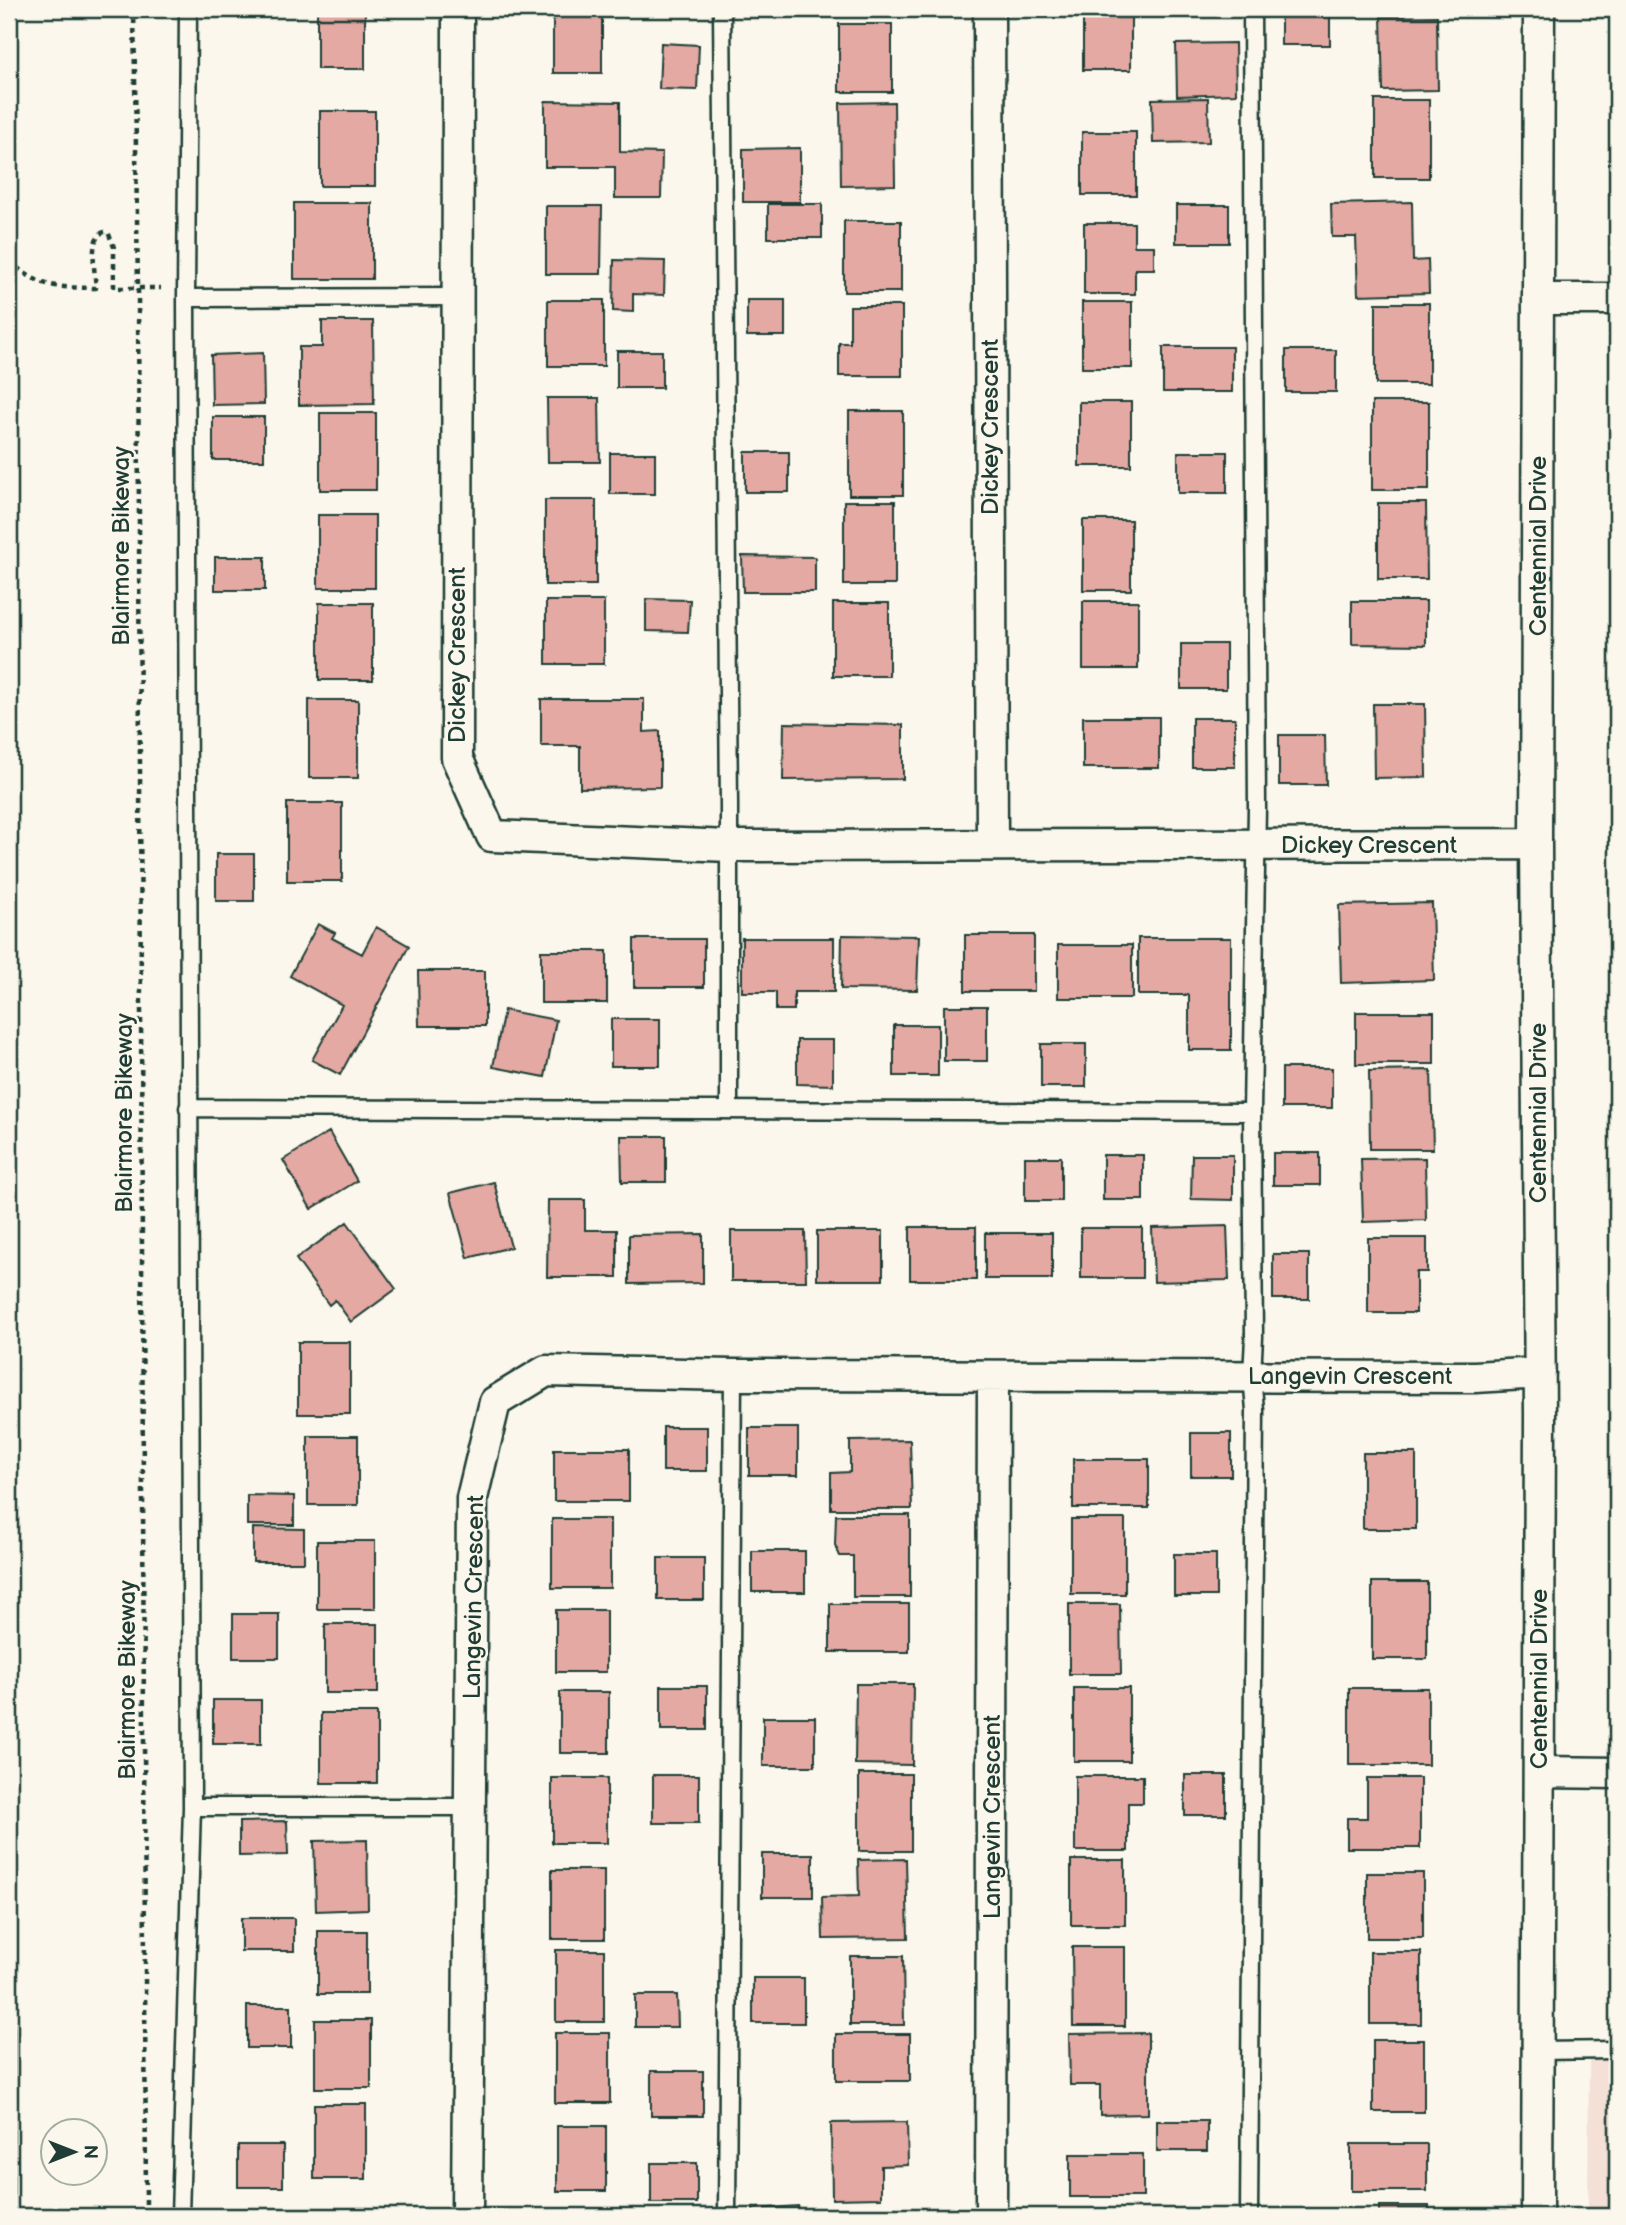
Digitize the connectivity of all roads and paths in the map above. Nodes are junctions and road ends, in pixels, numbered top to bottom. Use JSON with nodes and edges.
{"nodes":[{"id":1,"x":134,"y":9,"type":"edge"},
{"id":2,"x":188,"y":9,"type":"edge"},
{"id":3,"x":458,"y":9,"type":"edge"},
{"id":4,"x":722,"y":9,"type":"edge"},
{"id":5,"x":989,"y":9,"type":"edge"},
{"id":6,"x":1252,"y":9,"type":"edge"},
{"id":7,"x":1539,"y":9,"type":"edge"},
{"id":8,"x":9,"y":261,"type":"edge"},
{"id":9,"x":138,"y":288,"type":"junction"},
{"id":10,"x":458,"y":297,"type":"junction"},
{"id":11,"x":186,"y":298,"type":"junction"},
{"id":12,"x":1539,"y":299,"type":"junction"},
{"id":13,"x":1617,"y":299,"type":"edge"},
{"id":14,"x":992,"y":844,"type":"junction"},
{"id":15,"x":1256,"y":844,"type":"junction"},
{"id":16,"x":1536,"y":844,"type":"junction"},
{"id":17,"x":729,"y":846,"type":"junction"},
{"id":18,"x":188,"y":1108,"type":"junction"},
{"id":19,"x":729,"y":1110,"type":"junction"},
{"id":20,"x":1252,"y":1112,"type":"junction"},
{"id":21,"x":1540,"y":1373,"type":"junction"},
{"id":22,"x":733,"y":1375,"type":"junction"},
{"id":23,"x":993,"y":1376,"type":"junction"},
{"id":24,"x":1252,"y":1376,"type":"junction"},
{"id":25,"x":1539,"y":1772,"type":"junction"},
{"id":26,"x":1617,"y":1773,"type":"edge"},
{"id":27,"x":192,"y":1807,"type":"junction"},
{"id":28,"x":472,"y":1807,"type":"junction"},
{"id":29,"x":1617,"y":2050,"type":"edge"},
{"id":30,"x":1537,"y":2051,"type":"junction"},
{"id":31,"x":146,"y":2216,"type":"edge"},
{"id":32,"x":180,"y":2216,"type":"edge"},
{"id":33,"x":467,"y":2216,"type":"edge"},
{"id":34,"x":727,"y":2216,"type":"edge"},
{"id":35,"x":991,"y":2216,"type":"edge"},
{"id":36,"x":1249,"y":2216,"type":"edge"},
{"id":37,"x":1536,"y":2216,"type":"edge"}],
"edges":[{"from":1,"to":9,"type":"path","name":"Blairmore Bikeway"},
{"from":2,"to":11,"type":"lane"},
{"from":3,"to":10,"type":"street","name":"Dickey Crescent"},
{"from":4,"to":17,"type":"lane"},
{"from":5,"to":14,"type":"street","name":"Dickey Crescent"},
{"from":6,"to":15,"type":"lane"},
{"from":7,"to":12,"type":"street","name":"Centennial Drive"},
{"from":8,"to":9,"type":"path"},
{"from":9,"to":31,"type":"path","name":"Blairmore Bikeway"},
{"from":10,"to":11,"type":"lane"},
{"from":10,"to":17,"type":"street","name":"Dickey Crescent"},
{"from":11,"to":18,"type":"lane"},
{"from":12,"to":13,"type":"street"},
{"from":12,"to":16,"type":"street","name":"Centennial Drive"},
{"from":14,"to":15,"type":"street","name":"Dickey Crescent"},
{"from":14,"to":17,"type":"street","name":"Dickey Crescent"},
{"from":15,"to":16,"type":"street","name":"Dickey Crescent"},
{"from":15,"to":20,"type":"lane"},
{"from":16,"to":21,"type":"street","name":"Centennial Drive"},
{"from":17,"to":19,"type":"lane"},
{"from":18,"to":19,"type":"lane"},
{"from":18,"to":27,"type":"lane"},
{"from":19,"to":20,"type":"lane"},
{"from":20,"to":24,"type":"lane"},
{"from":21,"to":24,"type":"street","name":"Langevin Crescent"},
{"from":21,"to":25,"type":"street","name":"Centennial Drive"},
{"from":22,"to":23,"type":"street","name":"Langevin Crescent"},
{"from":22,"to":28,"type":"street","name":"Langevin Crescent"},
{"from":22,"to":34,"type":"lane"},
{"from":23,"to":24,"type":"street","name":"Langevin Crescent"},
{"from":23,"to":35,"type":"street","name":"Langevin Crescent"},
{"from":24,"to":36,"type":"lane"},
{"from":25,"to":26,"type":"street"},
{"from":25,"to":30,"type":"street","name":"Centennial Drive"},
{"from":27,"to":28,"type":"lane"},
{"from":27,"to":32,"type":"lane"},
{"from":28,"to":33,"type":"street","name":"Langevin Crescent"},
{"from":29,"to":30,"type":"lane"},
{"from":30,"to":37,"type":"street","name":"Centennial Drive"}]}
